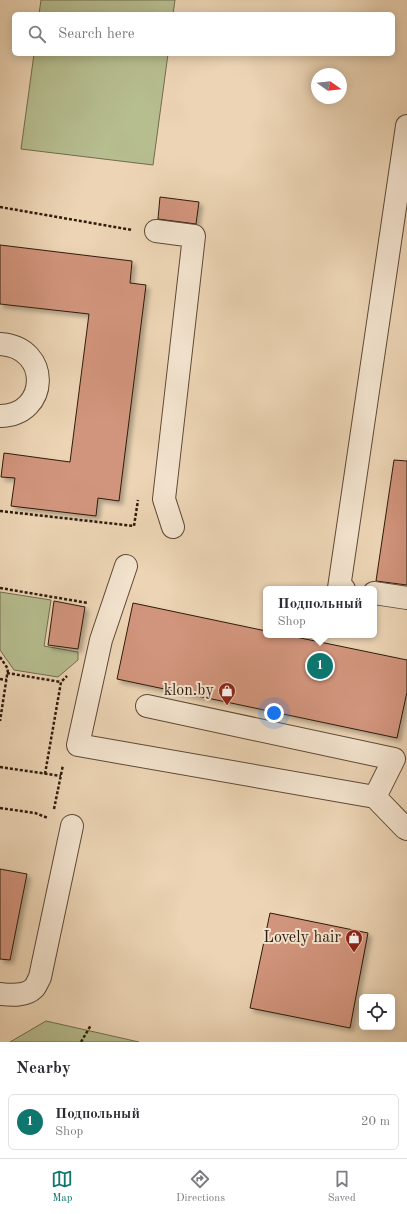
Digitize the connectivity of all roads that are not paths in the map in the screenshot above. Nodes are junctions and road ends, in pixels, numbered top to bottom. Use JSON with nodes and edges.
{"nodes":[{"id":1,"x":407,"y":126,"type":"edge"},
{"id":2,"x":156,"y":231,"type":"dead end"},
{"id":3,"x":0,"y":344,"type":"edge"},
{"id":4,"x":0,"y":416,"type":"edge"},
{"id":5,"x":173,"y":527,"type":"dead end"},
{"id":6,"x":126,"y":566,"type":"dead end"},
{"id":7,"x":339,"y":586,"type":"edge"},
{"id":8,"x":377,"y":593,"type":"edge"},
{"id":9,"x":407,"y":598,"type":"edge"},
{"id":10,"x":147,"y":706,"type":"dead end"},
{"id":11,"x":375,"y":797,"type":"junction"},
{"id":12,"x":62,"y":823,"type":"road end"},
{"id":13,"x":407,"y":829,"type":"edge"},
{"id":14,"x":0,"y":994,"type":"edge"}],
"edges":[{"from":1,"to":7,"type":"lane"},
{"from":2,"to":5,"type":"lane"},
{"from":3,"to":4,"type":"lane"},
{"from":6,"to":11,"type":"lane"},
{"from":8,"to":9,"type":"lane"},
{"from":10,"to":11,"type":"lane"},
{"from":11,"to":13,"type":"lane"},
{"from":12,"to":14,"type":"lane"}]}
